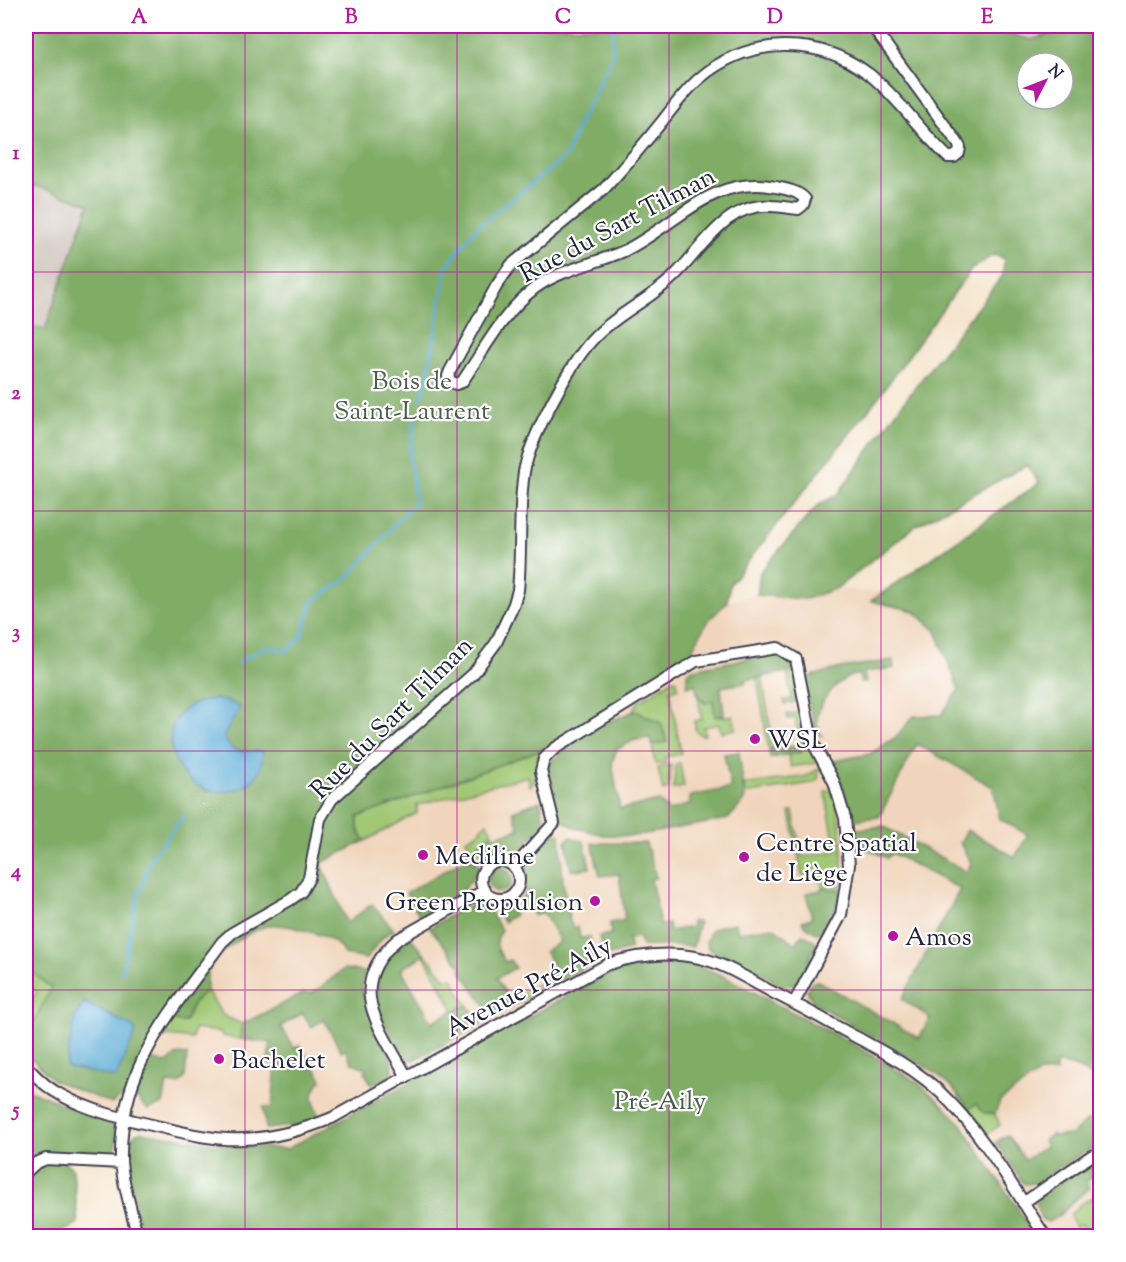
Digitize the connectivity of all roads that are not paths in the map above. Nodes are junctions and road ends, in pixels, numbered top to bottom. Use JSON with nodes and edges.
{"nodes":[{"id":1,"x":872,"y":26,"type":"edge"},
{"id":2,"x":514,"y":867,"type":"junction"},
{"id":3,"x":485,"y":891,"type":"junction"},
{"id":4,"x":794,"y":1004,"type":"junction"},
{"id":5,"x":26,"y":1066,"type":"edge"},
{"id":6,"x":407,"y":1077,"type":"junction"},
{"id":7,"x":123,"y":1119,"type":"junction"},
{"id":8,"x":1101,"y":1154,"type":"edge"},
{"id":9,"x":121,"y":1163,"type":"junction"},
{"id":10,"x":26,"y":1172,"type":"edge"},
{"id":11,"x":1023,"y":1203,"type":"junction"},
{"id":12,"x":137,"y":1236,"type":"edge"},
{"id":13,"x":1045,"y":1236,"type":"edge"}],
"edges":[{"from":1,"to":7,"type":"street","name":"Rue du Sart Tilman"},
{"from":2,"to":3,"type":"street"},
{"from":2,"to":3,"type":"street"},
{"from":2,"to":4,"type":"street"},
{"from":3,"to":6,"type":"street"},
{"from":4,"to":6,"type":"street","name":"Avenue Pré-Aily"},
{"from":4,"to":11,"type":"street","name":"Avenue Pré-Aily"},
{"from":5,"to":7,"type":"street","name":"Avenue Pré-Aily"},
{"from":6,"to":7,"type":"street","name":"Avenue Pré-Aily"},
{"from":7,"to":9,"type":"street","name":"Rue du Sart Tilman"},
{"from":8,"to":11,"type":"street"},
{"from":9,"to":10,"type":"street"},
{"from":9,"to":12,"type":"street","name":"Rue du Sart Tilman"},
{"from":11,"to":13,"type":"street","name":"Avenue Pré-Aily"}]}
